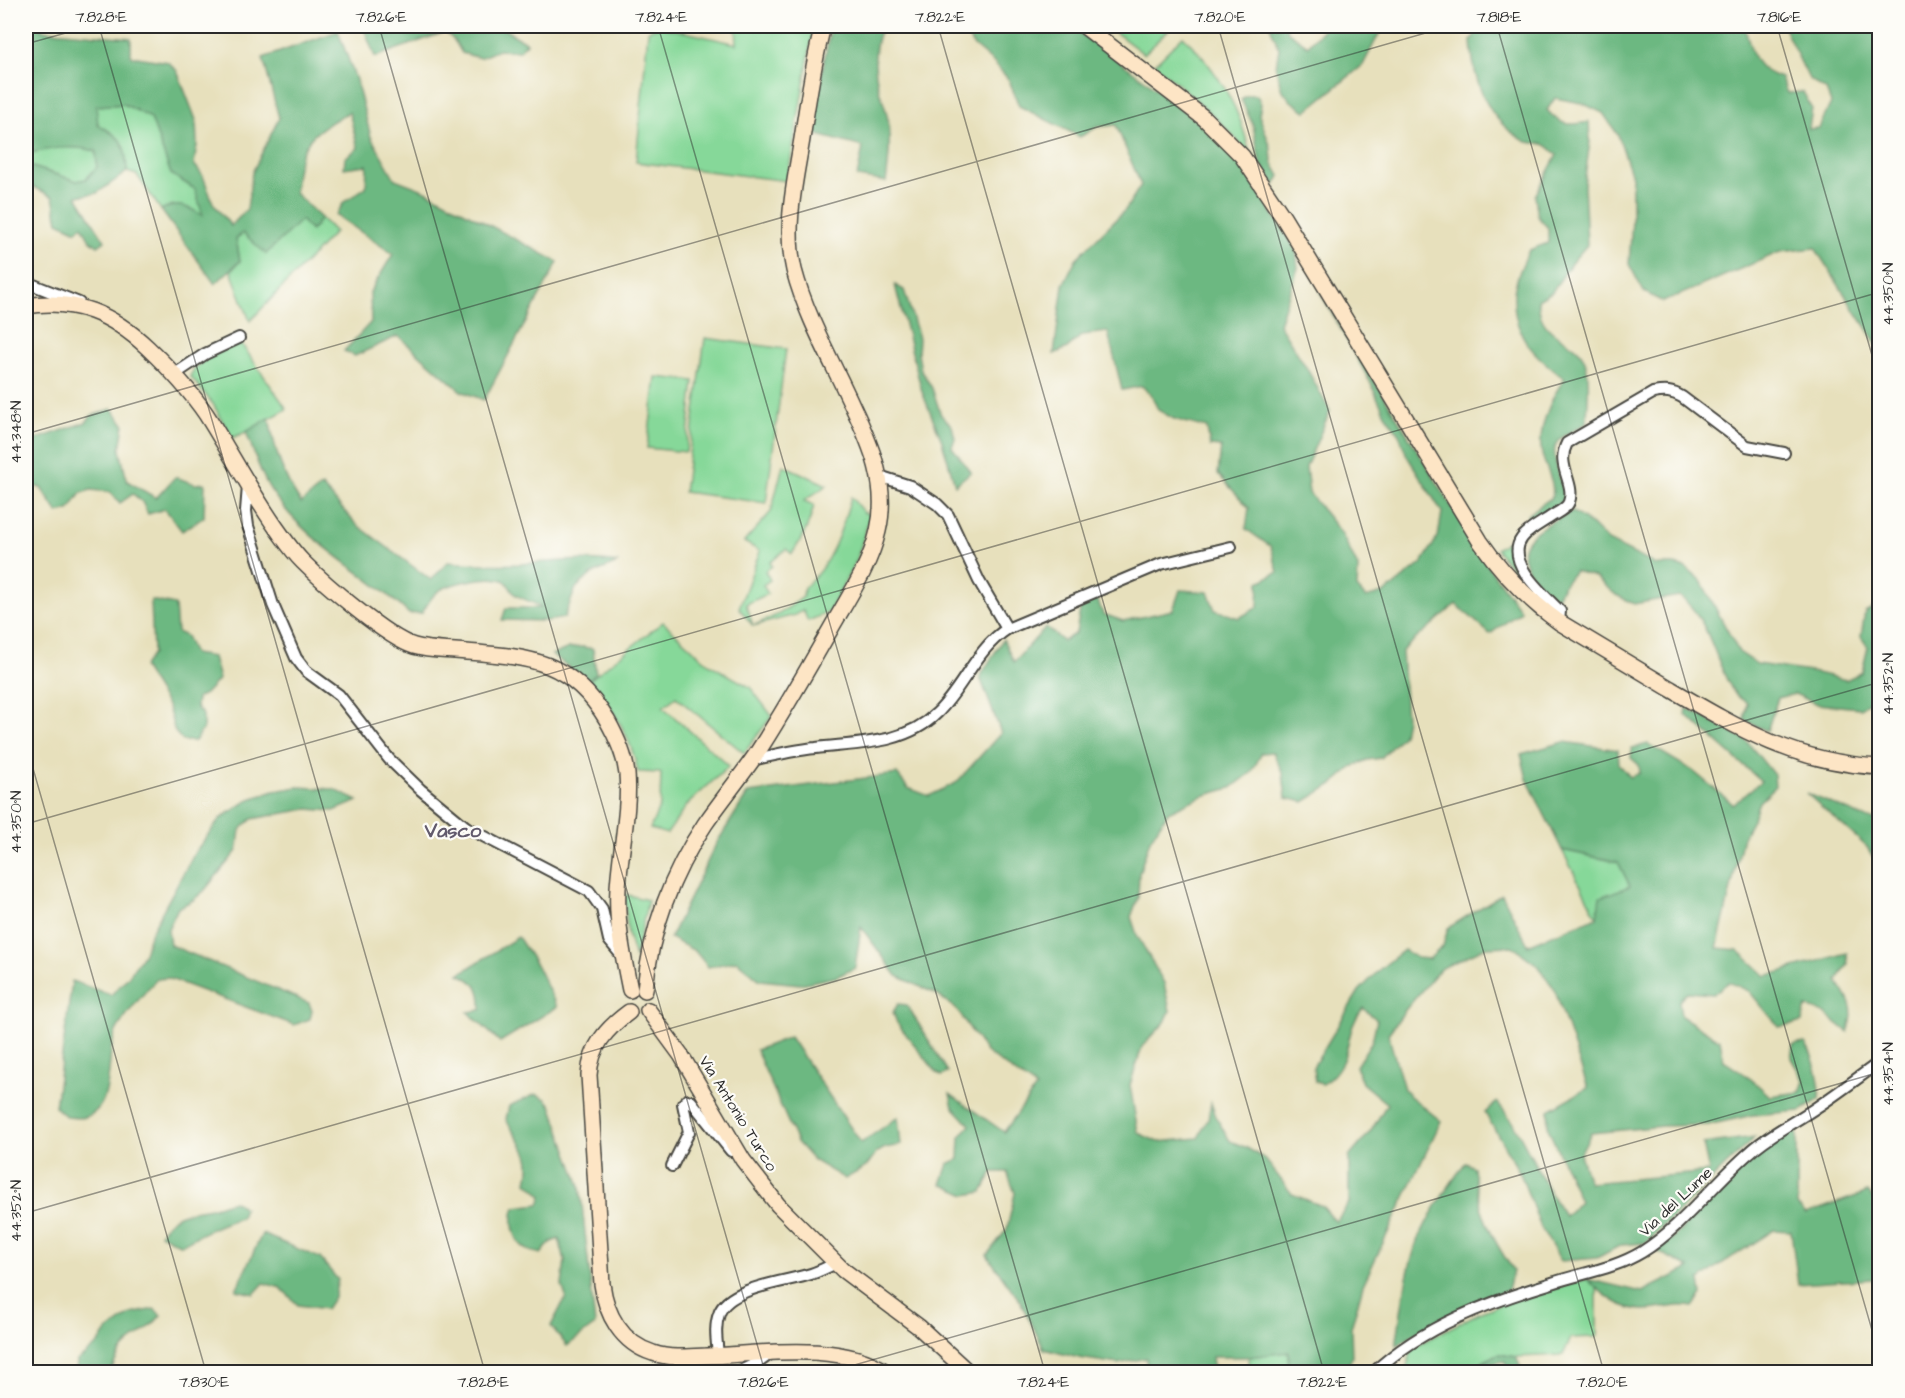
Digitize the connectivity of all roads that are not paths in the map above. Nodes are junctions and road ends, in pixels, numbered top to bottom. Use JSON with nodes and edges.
{"nodes":[{"id":1,"x":823,"y":26,"type":"edge"},
{"id":2,"x":1084,"y":26,"type":"edge"},
{"id":3,"x":26,"y":282,"type":"edge"},
{"id":4,"x":26,"y":306,"type":"edge"},
{"id":5,"x":92,"y":310,"type":"junction"},
{"id":6,"x":239,"y":338,"type":"dead end"},
{"id":7,"x":175,"y":374,"type":"junction"},
{"id":8,"x":1784,"y":453,"type":"dead end"},
{"id":9,"x":879,"y":476,"type":"junction"},
{"id":10,"x":248,"y":486,"type":"junction"},
{"id":11,"x":1231,"y":547,"type":"dead end"},
{"id":12,"x":1559,"y":622,"type":"junction"},
{"id":13,"x":1007,"y":629,"type":"junction"},
{"id":14,"x":753,"y":760,"type":"junction"},
{"id":15,"x":1880,"y":767,"type":"edge"},
{"id":16,"x":623,"y":958,"type":"junction"},
{"id":17,"x":638,"y":990,"type":"junction"},
{"id":18,"x":648,"y":1010,"type":"junction"},
{"id":19,"x":629,"y":1012,"type":"junction"},
{"id":20,"x":1880,"y":1062,"type":"edge"},
{"id":21,"x":743,"y":1160,"type":"junction"},
{"id":22,"x":672,"y":1166,"type":"dead end"},
{"id":23,"x":836,"y":1263,"type":"junction"},
{"id":24,"x":770,"y":1354,"type":"junction"},
{"id":25,"x":718,"y":1356,"type":"junction"},
{"id":26,"x":738,"y":1372,"type":"edge"},
{"id":27,"x":886,"y":1372,"type":"edge"},
{"id":28,"x":968,"y":1372,"type":"edge"},
{"id":29,"x":1374,"y":1372,"type":"edge"}],
"edges":[{"from":1,"to":9,"type":"main road"},
{"from":2,"to":12,"type":"main road"},
{"from":3,"to":5,"type":"street"},
{"from":4,"to":5,"type":"main road"},
{"from":5,"to":7,"type":"main road"},
{"from":6,"to":7,"type":"street"},
{"from":7,"to":10,"type":"main road"},
{"from":8,"to":12,"type":"street"},
{"from":9,"to":13,"type":"street"},
{"from":9,"to":14,"type":"main road"},
{"from":10,"to":16,"type":"street"},
{"from":10,"to":16,"type":"main road"},
{"from":11,"to":13,"type":"street"},
{"from":12,"to":15,"type":"main road"},
{"from":13,"to":14,"type":"street"},
{"from":14,"to":17,"type":"main road"},
{"from":16,"to":17,"type":"main road"},
{"from":17,"to":18,"type":"main road"},
{"from":17,"to":19,"type":"main road"},
{"from":18,"to":19,"type":"main road"},
{"from":18,"to":21,"type":"main road","name":"Via Antonio Turco"},
{"from":19,"to":25,"type":"main road"},
{"from":20,"to":29,"type":"street","name":"Via del Lume"},
{"from":21,"to":22,"type":"street"},
{"from":21,"to":23,"type":"main road","name":"Via Antonio Turco"},
{"from":23,"to":25,"type":"street"},
{"from":23,"to":28,"type":"main road","name":"Via Antonio Turco"},
{"from":24,"to":25,"type":"main road"},
{"from":24,"to":26,"type":"street"},
{"from":24,"to":27,"type":"main road"}]}
